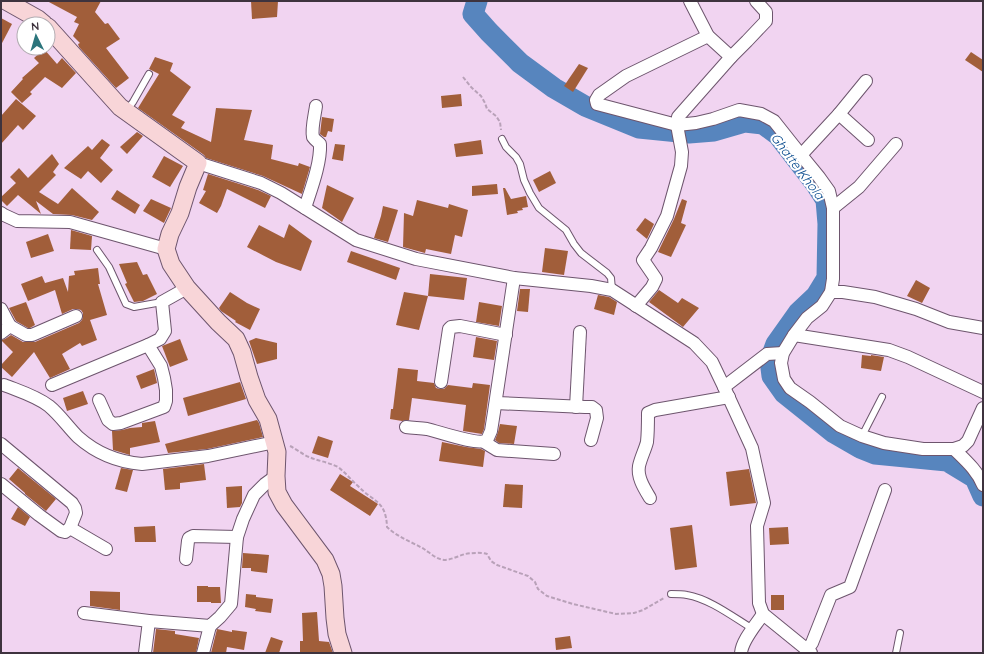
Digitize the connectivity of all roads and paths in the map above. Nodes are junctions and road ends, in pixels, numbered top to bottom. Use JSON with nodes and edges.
{"nodes":[{"id":1,"x":6,"y":1,"type":"edge"},
{"id":2,"x":690,"y":1,"type":"edge"},
{"id":3,"x":756,"y":1,"type":"edge"},
{"id":4,"x":33,"y":16,"type":"edge"},
{"id":5,"x":56,"y":36,"type":"edge"},
{"id":6,"x":708,"y":36,"type":"junction"},
{"id":7,"x":731,"y":58,"type":"junction"},
{"id":8,"x":149,"y":74,"type":"dead end"},
{"id":9,"x":463,"y":77,"type":"dead end"},
{"id":10,"x":866,"y":81,"type":"dead end"},
{"id":11,"x":316,"y":106,"type":"dead end"},
{"id":12,"x":126,"y":111,"type":"junction"},
{"id":13,"x":839,"y":114,"type":"junction"},
{"id":14,"x":677,"y":125,"type":"junction"},
{"id":15,"x":502,"y":139,"type":"joint"},
{"id":16,"x":868,"y":140,"type":"dead end"},
{"id":17,"x":896,"y":144,"type":"dead end"},
{"id":18,"x":800,"y":155,"type":"junction"},
{"id":19,"x":198,"y":163,"type":"junction"},
{"id":20,"x":305,"y":208,"type":"junction"},
{"id":21,"x":833,"y":208,"type":"junction"},
{"id":22,"x":1,"y":213,"type":"edge"},
{"id":23,"x":166,"y":249,"type":"junction"},
{"id":24,"x":97,"y":250,"type":"dead end"},
{"id":25,"x":514,"y":278,"type":"junction"},
{"id":26,"x":187,"y":288,"type":"junction"},
{"id":27,"x":612,"y":290,"type":"junction"},
{"id":28,"x":831,"y":292,"type":"junction"},
{"id":29,"x":162,"y":302,"type":"junction"},
{"id":30,"x":636,"y":306,"type":"junction"},
{"id":31,"x":1,"y":309,"type":"edge"},
{"id":32,"x":76,"y":316,"type":"dead end"},
{"id":33,"x":983,"y":328,"type":"edge"},
{"id":34,"x":6,"y":329,"type":"edge"},
{"id":35,"x":580,"y":332,"type":"dead end"},
{"id":36,"x":506,"y":335,"type":"junction"},
{"id":37,"x":794,"y":335,"type":"junction"},
{"id":38,"x":148,"y":345,"type":"junction"},
{"id":39,"x":783,"y":353,"type":"junction"},
{"id":40,"x":441,"y":382,"type":"dead end"},
{"id":41,"x":2,"y":385,"type":"edge"},
{"id":42,"x":52,"y":385,"type":"dead end"},
{"id":43,"x":726,"y":392,"type":"junction"},
{"id":44,"x":983,"y":392,"type":"edge"},
{"id":45,"x":882,"y":397,"type":"dead end"},
{"id":46,"x":99,"y":400,"type":"dead end"},
{"id":47,"x":496,"y":403,"type":"junction"},
{"id":48,"x":576,"y":407,"type":"junction"},
{"id":49,"x":983,"y":408,"type":"edge"},
{"id":50,"x":406,"y":427,"type":"dead end"},
{"id":51,"x":862,"y":436,"type":"junction"},
{"id":52,"x":591,"y":440,"type":"dead end"},
{"id":53,"x":275,"y":442,"type":"junction"},
{"id":54,"x":484,"y":442,"type":"junction"},
{"id":55,"x":1,"y":444,"type":"edge"},
{"id":56,"x":954,"y":449,"type":"junction"},
{"id":57,"x":554,"y":454,"type":"dead end"},
{"id":58,"x":276,"y":476,"type":"junction"},
{"id":59,"x":1,"y":484,"type":"edge"},
{"id":60,"x":983,"y":485,"type":"edge"},
{"id":61,"x":885,"y":490,"type":"dead end"},
{"id":62,"x":650,"y":498,"type":"dead end"},
{"id":63,"x":70,"y":528,"type":"junction"},
{"id":64,"x":236,"y":537,"type":"junction"},
{"id":65,"x":106,"y":549,"type":"dead end"},
{"id":66,"x":186,"y":559,"type":"dead end"},
{"id":67,"x":671,"y":594,"type":"joint"},
{"id":68,"x":84,"y":613,"type":"dead end"},
{"id":69,"x":763,"y":614,"type":"junction"},
{"id":70,"x":149,"y":621,"type":"junction"},
{"id":71,"x":210,"y":626,"type":"junction"},
{"id":72,"x":753,"y":629,"type":"junction"},
{"id":73,"x":900,"y":633,"type":"dead end"},
{"id":74,"x":809,"y":651,"type":"edge"},
{"id":75,"x":144,"y":653,"type":"edge"},
{"id":76,"x":203,"y":653,"type":"edge"},
{"id":77,"x":343,"y":653,"type":"edge"},
{"id":78,"x":741,"y":653,"type":"edge"},
{"id":79,"x":896,"y":653,"type":"edge"}],
"edges":[{"from":1,"to":4,"type":"street"},
{"from":2,"to":6,"type":"street"},
{"from":3,"to":7,"type":"street"},
{"from":5,"to":12,"type":"street"},
{"from":6,"to":7,"type":"street"},
{"from":6,"to":14,"type":"street"},
{"from":7,"to":14,"type":"street"},
{"from":8,"to":12,"type":"lane"},
{"from":9,"to":15,"type":"path"},
{"from":10,"to":13,"type":"street"},
{"from":11,"to":20,"type":"street"},
{"from":12,"to":19,"type":"street"},
{"from":13,"to":16,"type":"street"},
{"from":13,"to":18,"type":"street"},
{"from":14,"to":18,"type":"street"},
{"from":14,"to":30,"type":"street"},
{"from":15,"to":27,"type":"lane"},
{"from":17,"to":21,"type":"street"},
{"from":18,"to":21,"type":"street"},
{"from":19,"to":20,"type":"street"},
{"from":19,"to":23,"type":"street"},
{"from":20,"to":25,"type":"street"},
{"from":21,"to":28,"type":"street"},
{"from":22,"to":23,"type":"street"},
{"from":23,"to":26,"type":"street"},
{"from":24,"to":29,"type":"lane"},
{"from":25,"to":27,"type":"street"},
{"from":25,"to":36,"type":"street"},
{"from":26,"to":29,"type":"street"},
{"from":26,"to":53,"type":"street"},
{"from":27,"to":30,"type":"street"},
{"from":28,"to":33,"type":"street"},
{"from":28,"to":37,"type":"street"},
{"from":29,"to":38,"type":"street"},
{"from":30,"to":43,"type":"street"},
{"from":31,"to":34,"type":"street"},
{"from":32,"to":34,"type":"street"},
{"from":35,"to":48,"type":"street"},
{"from":36,"to":40,"type":"street"},
{"from":36,"to":47,"type":"street"},
{"from":37,"to":39,"type":"street"},
{"from":37,"to":44,"type":"street"},
{"from":38,"to":42,"type":"street"},
{"from":38,"to":46,"type":"street"},
{"from":39,"to":43,"type":"street"},
{"from":39,"to":51,"type":"street"},
{"from":41,"to":53,"type":"street"},
{"from":43,"to":62,"type":"street"},
{"from":43,"to":69,"type":"street"},
{"from":45,"to":51,"type":"lane"},
{"from":47,"to":48,"type":"street"},
{"from":47,"to":54,"type":"street"},
{"from":48,"to":52,"type":"street"},
{"from":49,"to":56,"type":"street"},
{"from":50,"to":54,"type":"street"},
{"from":51,"to":56,"type":"street"},
{"from":53,"to":58,"type":"street"},
{"from":53,"to":67,"type":"path"},
{"from":54,"to":57,"type":"street"},
{"from":55,"to":63,"type":"street"},
{"from":56,"to":60,"type":"street"},
{"from":58,"to":64,"type":"street"},
{"from":58,"to":77,"type":"street"},
{"from":59,"to":63,"type":"street"},
{"from":61,"to":74,"type":"street"},
{"from":63,"to":65,"type":"street"},
{"from":64,"to":66,"type":"street"},
{"from":64,"to":71,"type":"street"},
{"from":67,"to":72,"type":"lane"},
{"from":68,"to":70,"type":"street"},
{"from":69,"to":72,"type":"street"},
{"from":69,"to":74,"type":"street"},
{"from":70,"to":71,"type":"street"},
{"from":70,"to":75,"type":"street"},
{"from":71,"to":76,"type":"street"},
{"from":72,"to":78,"type":"street"},
{"from":73,"to":79,"type":"lane"}]}
